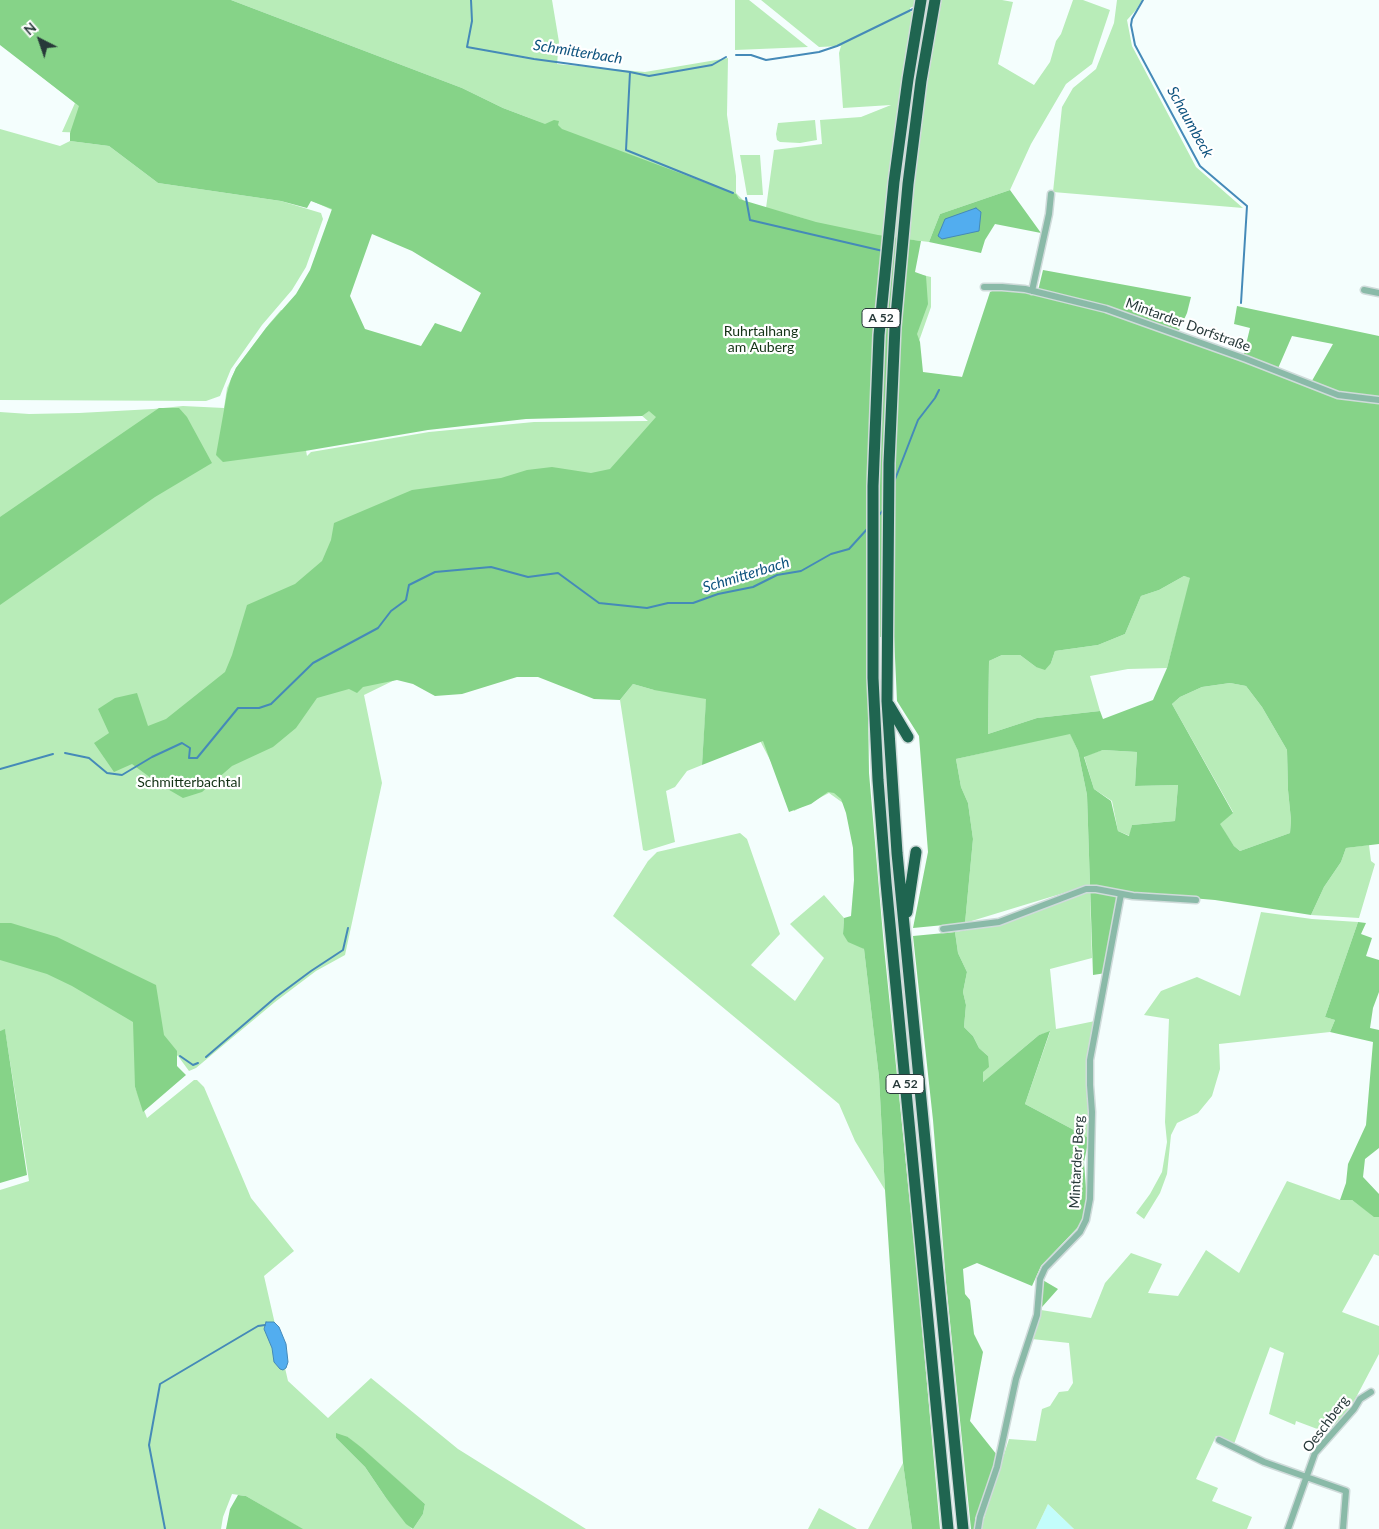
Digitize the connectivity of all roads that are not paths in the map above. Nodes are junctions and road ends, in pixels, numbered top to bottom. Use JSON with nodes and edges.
{"nodes":[{"id":1,"x":922,"y":0,"type":"edge"},
{"id":2,"x":935,"y":0,"type":"edge"},
{"id":3,"x":1051,"y":194,"type":"dead end"},
{"id":4,"x":984,"y":287,"type":"dead end"},
{"id":5,"x":1364,"y":290,"type":"dead end"},
{"id":6,"x":1032,"y":291,"type":"junction"},
{"id":7,"x":1379,"y":293,"type":"edge"},
{"id":8,"x":1379,"y":400,"type":"edge"},
{"id":9,"x":887,"y":701,"type":"junction"},
{"id":10,"x":908,"y":737,"type":"dead end"},
{"id":11,"x":916,"y":852,"type":"dead end"},
{"id":12,"x":1121,"y":894,"type":"junction"},
{"id":13,"x":1196,"y":900,"type":"dead end"},
{"id":14,"x":904,"y":929,"type":"junction"},
{"id":15,"x":942,"y":929,"type":"dead end"},
{"id":16,"x":1371,"y":1392,"type":"dead end"},
{"id":17,"x":1219,"y":1440,"type":"dead end"},
{"id":18,"x":1306,"y":1476,"type":"junction"},
{"id":19,"x":948,"y":1529,"type":"edge"},
{"id":20,"x":963,"y":1529,"type":"edge"},
{"id":21,"x":978,"y":1529,"type":"edge"},
{"id":22,"x":1288,"y":1529,"type":"edge"},
{"id":23,"x":1343,"y":1529,"type":"edge"}],
"edges":[{"from":1,"to":19,"type":"highway","number":"A 52"},
{"from":2,"to":9,"type":"highway","number":"A 52"},
{"from":3,"to":6,"type":"street"},
{"from":4,"to":6,"type":"street","name":"Mintarder Dorfstraße"},
{"from":5,"to":7,"type":"street"},
{"from":6,"to":8,"type":"street","name":"Mintarder Dorfstraße"},
{"from":9,"to":10,"type":"highway"},
{"from":9,"to":14,"type":"highway","number":"A 52"},
{"from":11,"to":14,"type":"highway"},
{"from":12,"to":13,"type":"street"},
{"from":12,"to":15,"type":"street"},
{"from":12,"to":21,"type":"street","name":"Mintarder Berg"},
{"from":14,"to":20,"type":"highway","number":"A 52"},
{"from":16,"to":18,"type":"street","name":"Oeschberg"},
{"from":17,"to":18,"type":"street"},
{"from":18,"to":22,"type":"street","name":"Oeschberg"},
{"from":18,"to":23,"type":"street"}]}
